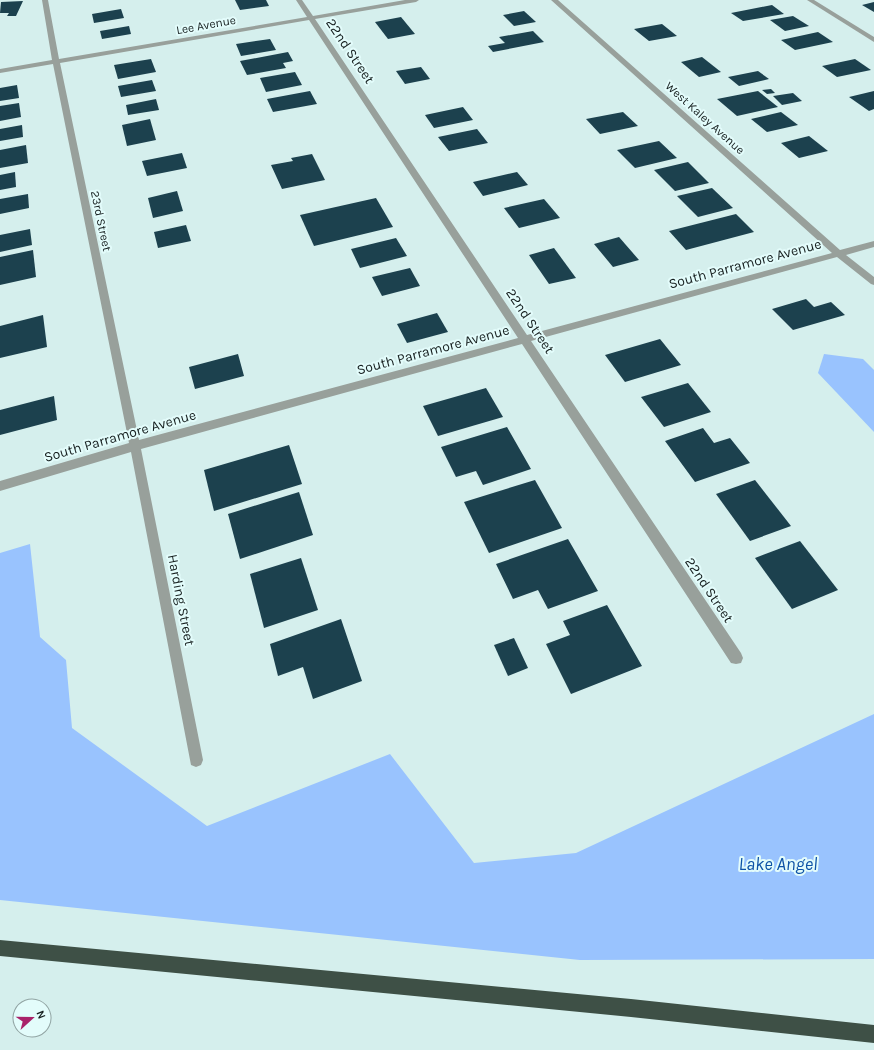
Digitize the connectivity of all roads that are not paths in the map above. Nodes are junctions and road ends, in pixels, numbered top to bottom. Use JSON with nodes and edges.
{"nodes":[{"id":1,"x":45,"y":0,"type":"edge"},
{"id":2,"x":299,"y":0,"type":"edge"},
{"id":3,"x":416,"y":0,"type":"edge"},
{"id":4,"x":554,"y":0,"type":"edge"},
{"id":5,"x":810,"y":0,"type":"edge"},
{"id":6,"x":310,"y":18,"type":"junction"},
{"id":7,"x":874,"y":40,"type":"edge"},
{"id":8,"x":56,"y":62,"type":"junction"},
{"id":9,"x":0,"y":71,"type":"edge"},
{"id":10,"x":874,"y":244,"type":"edge"},
{"id":11,"x":839,"y":254,"type":"junction"},
{"id":12,"x":874,"y":282,"type":"edge"},
{"id":13,"x":874,"y":288,"type":"edge"},
{"id":14,"x":525,"y":340,"type":"junction"},
{"id":15,"x":135,"y":446,"type":"junction"},
{"id":16,"x":0,"y":486,"type":"edge"},
{"id":17,"x":736,"y":658,"type":"dead end"},
{"id":18,"x":196,"y":760,"type":"dead end"},
{"id":19,"x":0,"y":948,"type":"edge"},
{"id":20,"x":874,"y":1034,"type":"edge"}],
"edges":[{"from":1,"to":8,"type":"street","name":"23rd Street"},
{"from":2,"to":6,"type":"street","name":"22nd Street"},
{"from":3,"to":6,"type":"street","name":"Lee Avenue"},
{"from":4,"to":11,"type":"street","name":"West Kaley Avenue"},
{"from":5,"to":7,"type":"street"},
{"from":6,"to":8,"type":"street","name":"Lee Avenue"},
{"from":6,"to":14,"type":"street","name":"22nd Street"},
{"from":8,"to":9,"type":"street","name":"Lee Avenue"},
{"from":8,"to":15,"type":"street","name":"23rd Street"},
{"from":10,"to":11,"type":"street","name":"South Parramore Avenue"},
{"from":11,"to":12,"type":"street"},
{"from":11,"to":13,"type":"street"},
{"from":11,"to":14,"type":"street","name":"South Parramore Avenue"},
{"from":14,"to":15,"type":"street","name":"South Parramore Avenue"},
{"from":14,"to":17,"type":"street","name":"22nd Street"},
{"from":15,"to":16,"type":"street","name":"South Parramore Avenue"},
{"from":15,"to":18,"type":"street","name":"Harding Street"},
{"from":19,"to":20,"type":"highway"}]}
